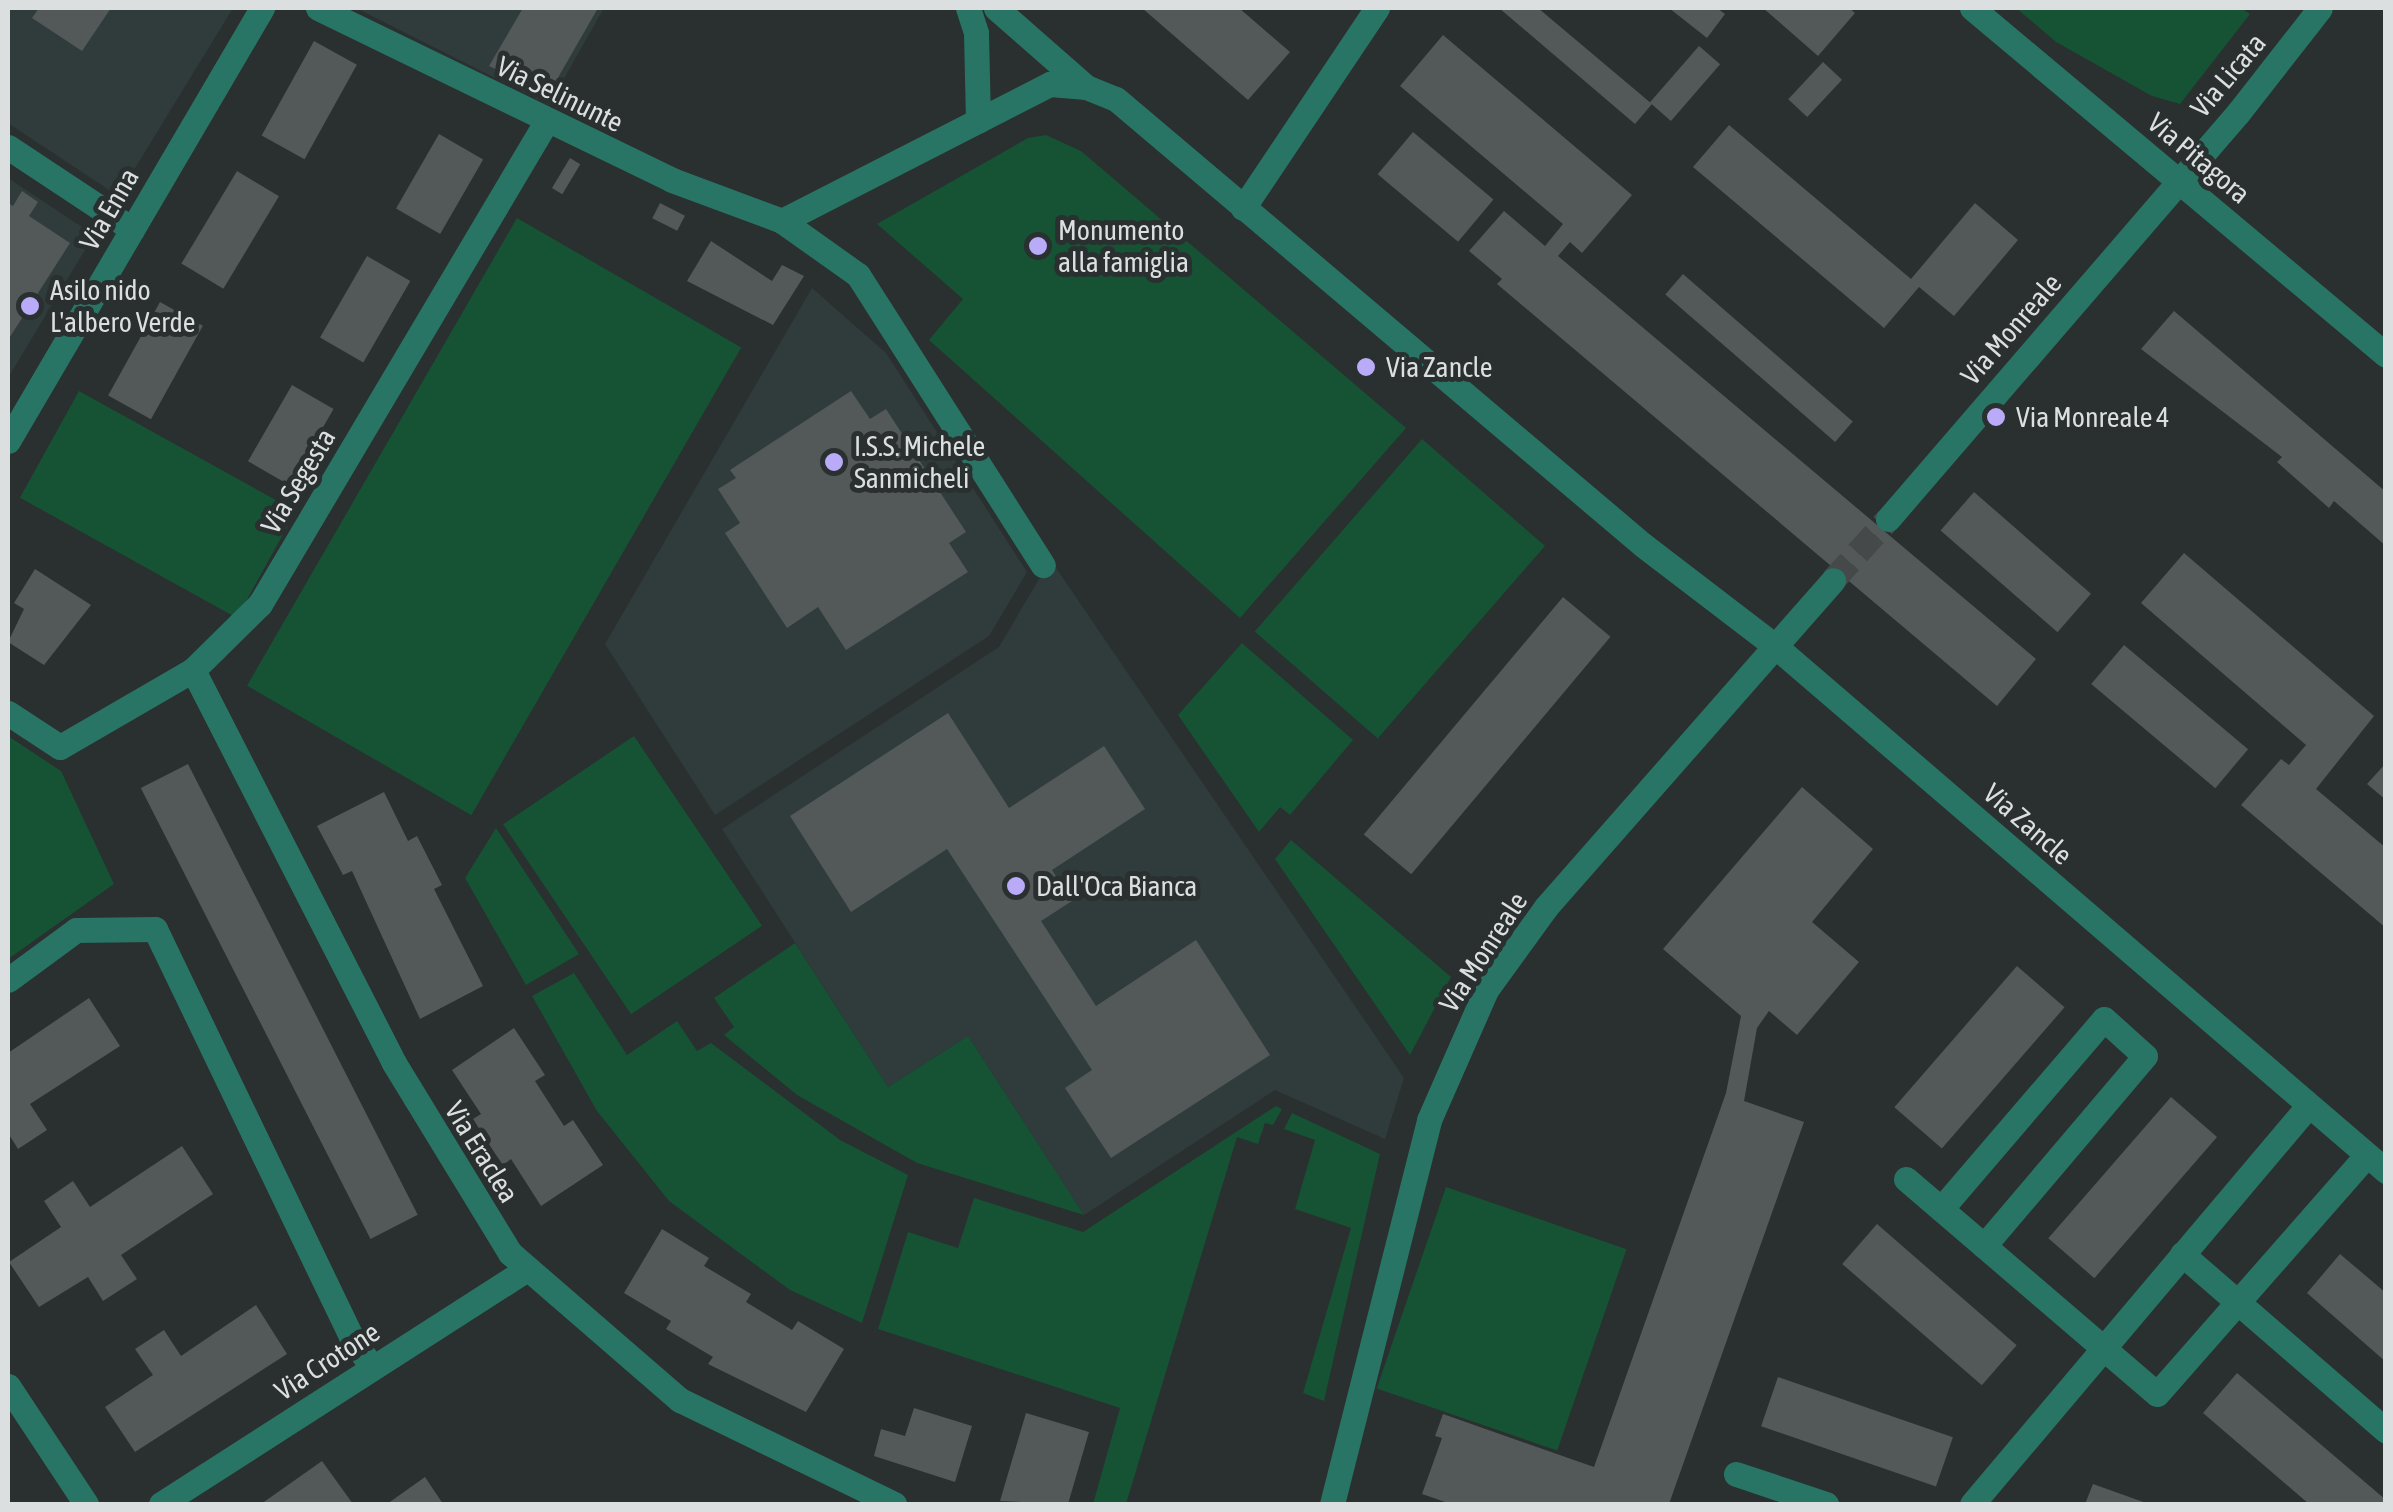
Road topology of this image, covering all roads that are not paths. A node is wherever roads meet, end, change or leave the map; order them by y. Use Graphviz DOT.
graph roads {
  1 [pos="262,8"];
  2 [pos="318,8"];
  3 [pos="968,8"];
  4 [pos="996,8"];
  5 [pos="1378,8"];
  6 [pos="1972,8"];
  7 [pos="2320,8"];
  8 [pos="1086,87"];
  9 [pos="546,122"];
  10 [pos="978,122"];
  11 [pos="8,147"];
  12 [pos="2180,179"];
  13 [pos="1243,208"];
  14 [pos="782,221"];
  15 [pos="132,228"];
  16 [pos="2386,356"];
  17 [pos="8,441"];
  18 [pos="1888,518"];
  19 [pos="1043,565"];
  20 [pos="1833,580"];
  21 [pos="1774,646"];
  22 [pos="193,670"];
  23 [pos="8,713"];
  24 [pos="8,980"];
  25 [pos="2309,1105"];
  26 [pos="2376,1163"];
  27 [pos="1906,1179"];
  28 [pos="1941,1210"];
  29 [pos="1984,1246"];
  30 [pos="2182,1254"];
  31 [pos="526,1270"];
  32 [pos="2237,1302"];
  33 [pos="2103,1349"];
  34 [pos="372,1368"];
  35 [pos="8,1386"];
  36 [pos="2386,1431"];
  37 [pos="1736,1474"];
  38 [pos="86,1504"];
  39 [pos="161,1504"];
  40 [pos="894,1504"];
  41 [pos="1332,1504"];
  42 [pos="1826,1504"];
  43 [pos="1972,1504"];
  1 -- 15 [label="street, Via Enna"];
  2 -- 9 [label="street, Via Selinunte"];
  3 -- 10 [label="street"];
  4 -- 8 [label="street, Via Zancle"];
  5 -- 13 [label="street"];
  6 -- 12 [label="street, Via Pitagora"];
  7 -- 12 [label="street, Via Licata"];
  8 -- 10 [label="street"];
  8 -- 13 [label="street, Via Zancle"];
  9 -- 14 [label="street, Via Selinunte"];
  9 -- 22 [label="street, Via Segesta"];
  10 -- 14 [label="street"];
  11 -- 15 [label="street"];
  12 -- 16 [label="street, Via Pitagora"];
  12 -- 18 [label="street, Via Monreale"];
  13 -- 21 [label="street, Via Zancle"];
  14 -- 19 [label="street, Via Selinunte"];
  15 -- 17 [label="street, Via Enna"];
  20 -- 21 [label="street, Via Monreale"];
  21 -- 25 [label="street, Via Zancle"];
  21 -- 41 [label="street, Via Monreale"];
  22 -- 23 [label="street, Via Segesta"];
  22 -- 31 [label="street, Via Eraclea"];
  24 -- 34 [label="street"];
  25 -- 26 [label="street, Via Zancle"];
  25 -- 30 [label="street"];
  26 -- 32 [label="street, Via Zancle"];
  27 -- 28 [label="street, Via Zancle"];
  28 -- 29 [label="street, Via Zancle"];
  28 -- 29 [label="street"];
  29 -- 33 [label="street, Via Zancle"];
  30 -- 32 [label="street"];
  30 -- 33 [label="street"];
  31 -- 34 [label="street, Via Crotone"];
  31 -- 40 [label="street, Via Eraclea"];
  32 -- 33 [label="street, Via Zancle"];
  32 -- 36 [label="street"];
  33 -- 43 [label="street"];
  34 -- 39 [label="street, Via Crotone"];
  35 -- 38 [label="street"];
  37 -- 42 [label="street"];
}
